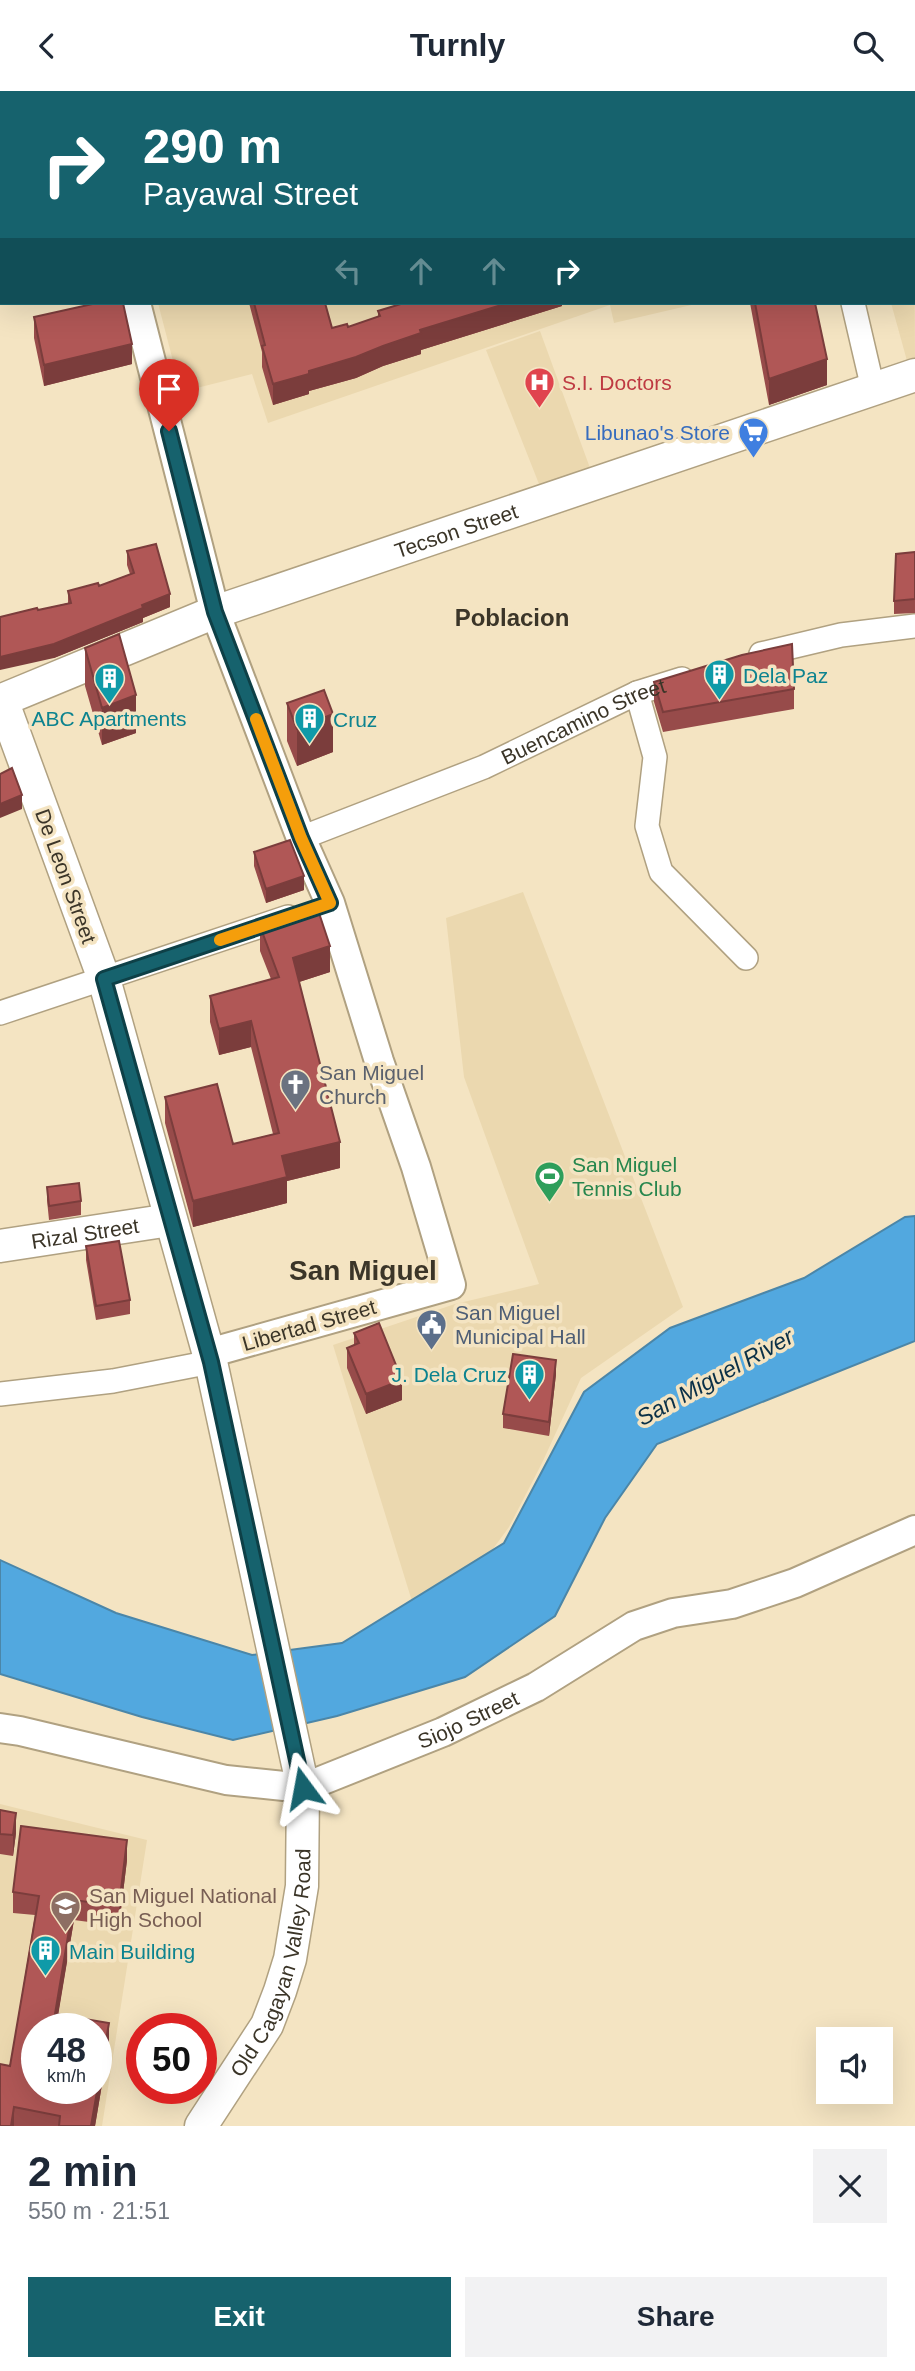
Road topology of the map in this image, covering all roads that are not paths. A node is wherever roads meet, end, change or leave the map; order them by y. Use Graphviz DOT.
graph roads {
  1 [pos="136,305"];
  2 [pos="853,305"];
  3 [pos="915,375"];
  4 [pos="873,389"];
  5 [pos="215,612"];
  6 [pos="915,626"];
  7 [pos="736,661"];
  8 [pos="701,673"];
  9 [pos="637,693"];
  10 [pos="1,698"];
  11 [pos="301,838"];
  12 [pos="330,903"];
  13 [pos="746,958"];
  14 [pos="104,979"];
  15 [pos="0,1013"];
  16 [pos="170,1220"];
  17 [pos="0,1246"];
  18 [pos="210,1358"];
  19 [pos="0,1394"];
  20 [pos="915,1530"];
  21 [pos="0,1728"];
  22 [pos="302,1782"];
  23 [pos="201,2126"];
  1 -- 5 [label="street"];
  2 -- 4 [label="street"];
  3 -- 4 [label="main road, Tecson Street"];
  4 -- 5 [label="main road, Tecson Street"];
  5 -- 10 [label="main road, Tecson Street"];
  5 -- 11 [label="street"];
  6 -- 7 [label="street"];
  8 -- 9 [label="street, Buencamino Street"];
  9 -- 11 [label="street, Buencamino Street"];
  9 -- 13 [label="street"];
  10 -- 14 [label="main road, De Leon Street"];
  11 -- 12 [label="street"];
  12 -- 14 [label="street"];
  12 -- 18 [label="street, Libertad Street"];
  14 -- 15 [label="street"];
  14 -- 16 [label="main road, De Leon Street"];
  16 -- 17 [label="main road, Rizal Street"];
  16 -- 18 [label="main road, De Leon Street"];
  18 -- 19 [label="street, Libertad Street"];
  18 -- 22 [label="main road, De Leon Street"];
  20 -- 22 [label="street, Siojo Street"];
  21 -- 22 [label="street, Siojo Street"];
  22 -- 23 [label="main road, Old Cagayan Valley Road"];
}
